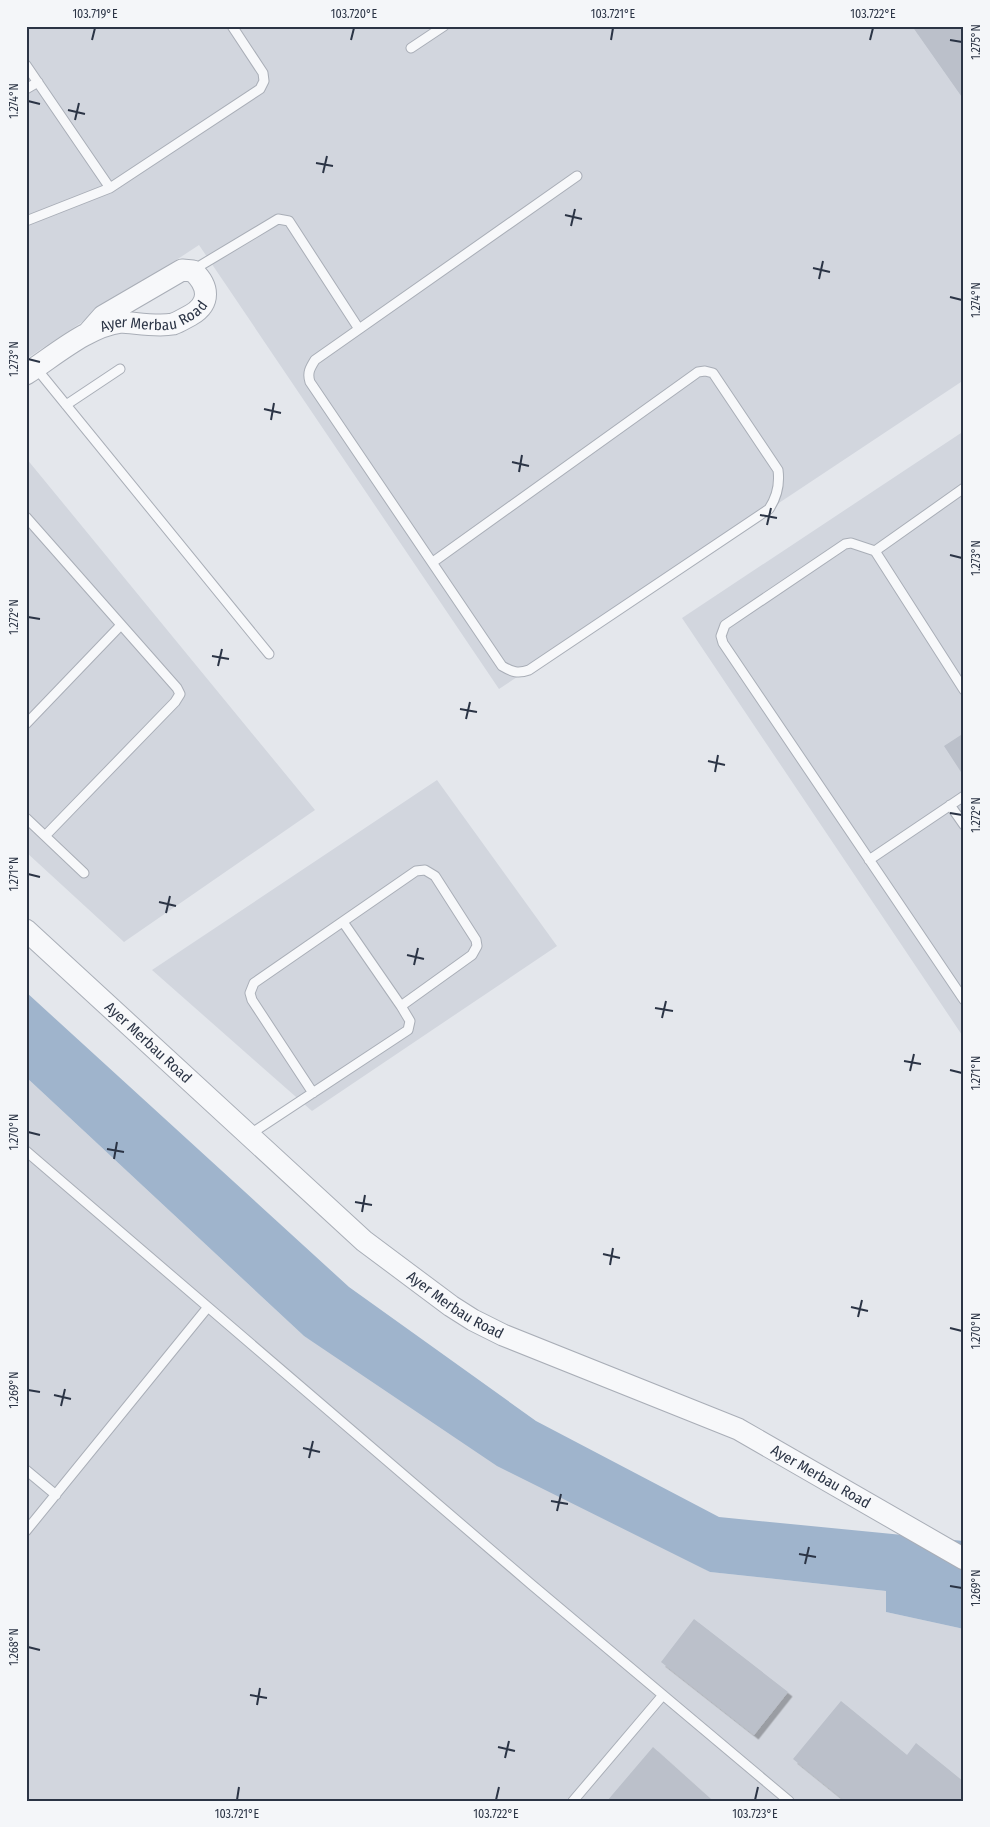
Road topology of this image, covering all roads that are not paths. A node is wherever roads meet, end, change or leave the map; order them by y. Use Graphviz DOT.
graph roads {
  1 [pos="232,26"];
  2 [pos="444,26"];
  3 [pos="411,48"];
  4 [pos="26,65"];
  5 [pos="38,82"];
  6 [pos="26,89"];
  7 [pos="577,176"];
  8 [pos="110,188"];
  9 [pos="26,221"];
  10 [pos="193,270"];
  11 [pos="360,329"];
  12 [pos="88,333"];
  13 [pos="120,369"];
  14 [pos="31,371"];
  15 [pos="66,405"];
  16 [pos="964,488"];
  17 [pos="26,517"];
  18 [pos="875,551"];
  19 [pos="433,562"];
  20 [pos="121,625"];
  21 [pos="269,654"];
  22 [pos="964,690"];
  23 [pos="26,724"];
  24 [pos="964,796"];
  25 [pos="950,806"];
  26 [pos="26,818"];
  27 [pos="964,825"];
  28 [pos="45,836"];
  29 [pos="870,860"];
  30 [pos="84,873"];
  31 [pos="342,922"];
  32 [pos="26,930"];
  33 [pos="964,1000"];
  34 [pos="401,1006"];
  35 [pos="313,1093"];
  36 [pos="249,1135"];
  37 [pos="26,1151"];
  38 [pos="208,1308"];
  39 [pos="26,1470"];
  40 [pos="56,1495"];
  41 [pos="26,1531"];
  42 [pos="964,1559"];
  43 [pos="662,1695"];
  44 [pos="573,1801"];
  45 [pos="790,1801"];
  1 -- 8 [label="lane"];
  2 -- 3 [label="lane"];
  4 -- 5 [label="lane"];
  5 -- 6 [label="lane"];
  5 -- 8 [label="lane"];
  7 -- 11 [label="lane"];
  8 -- 9 [label="lane"];
  10 -- 11 [label="lane"];
  10 -- 12 [label="street, Ayer Merbau Road"];
  10 -- 12 [label="street, Ayer Merbau Road"];
  11 -- 19 [label="lane"];
  12 -- 14 [label="street, Ayer Merbau Road"];
  13 -- 15 [label="lane"];
  14 -- 15 [label="lane"];
  15 -- 21 [label="lane"];
  16 -- 18 [label="lane"];
  17 -- 20 [label="lane"];
  18 -- 22 [label="lane"];
  18 -- 29 [label="lane"];
  19 -- 19 [label="lane"];
  20 -- 23 [label="lane"];
  20 -- 28 [label="lane"];
  24 -- 25 [label="lane"];
  25 -- 27 [label="lane"];
  25 -- 29 [label="lane"];
  26 -- 28 [label="lane"];
  28 -- 30 [label="lane"];
  29 -- 33 [label="lane"];
  31 -- 34 [label="lane"];
  31 -- 34 [label="lane"];
  31 -- 35 [label="lane"];
  32 -- 36 [label="street, Ayer Merbau Road"];
  34 -- 35 [label="lane"];
  35 -- 36 [label="lane"];
  36 -- 42 [label="street, Ayer Merbau Road"];
  37 -- 38 [label="lane"];
  38 -- 40 [label="lane"];
  38 -- 43 [label="lane"];
  39 -- 40 [label="lane"];
  40 -- 41 [label="lane"];
  43 -- 44 [label="lane"];
  43 -- 45 [label="lane"];
}
